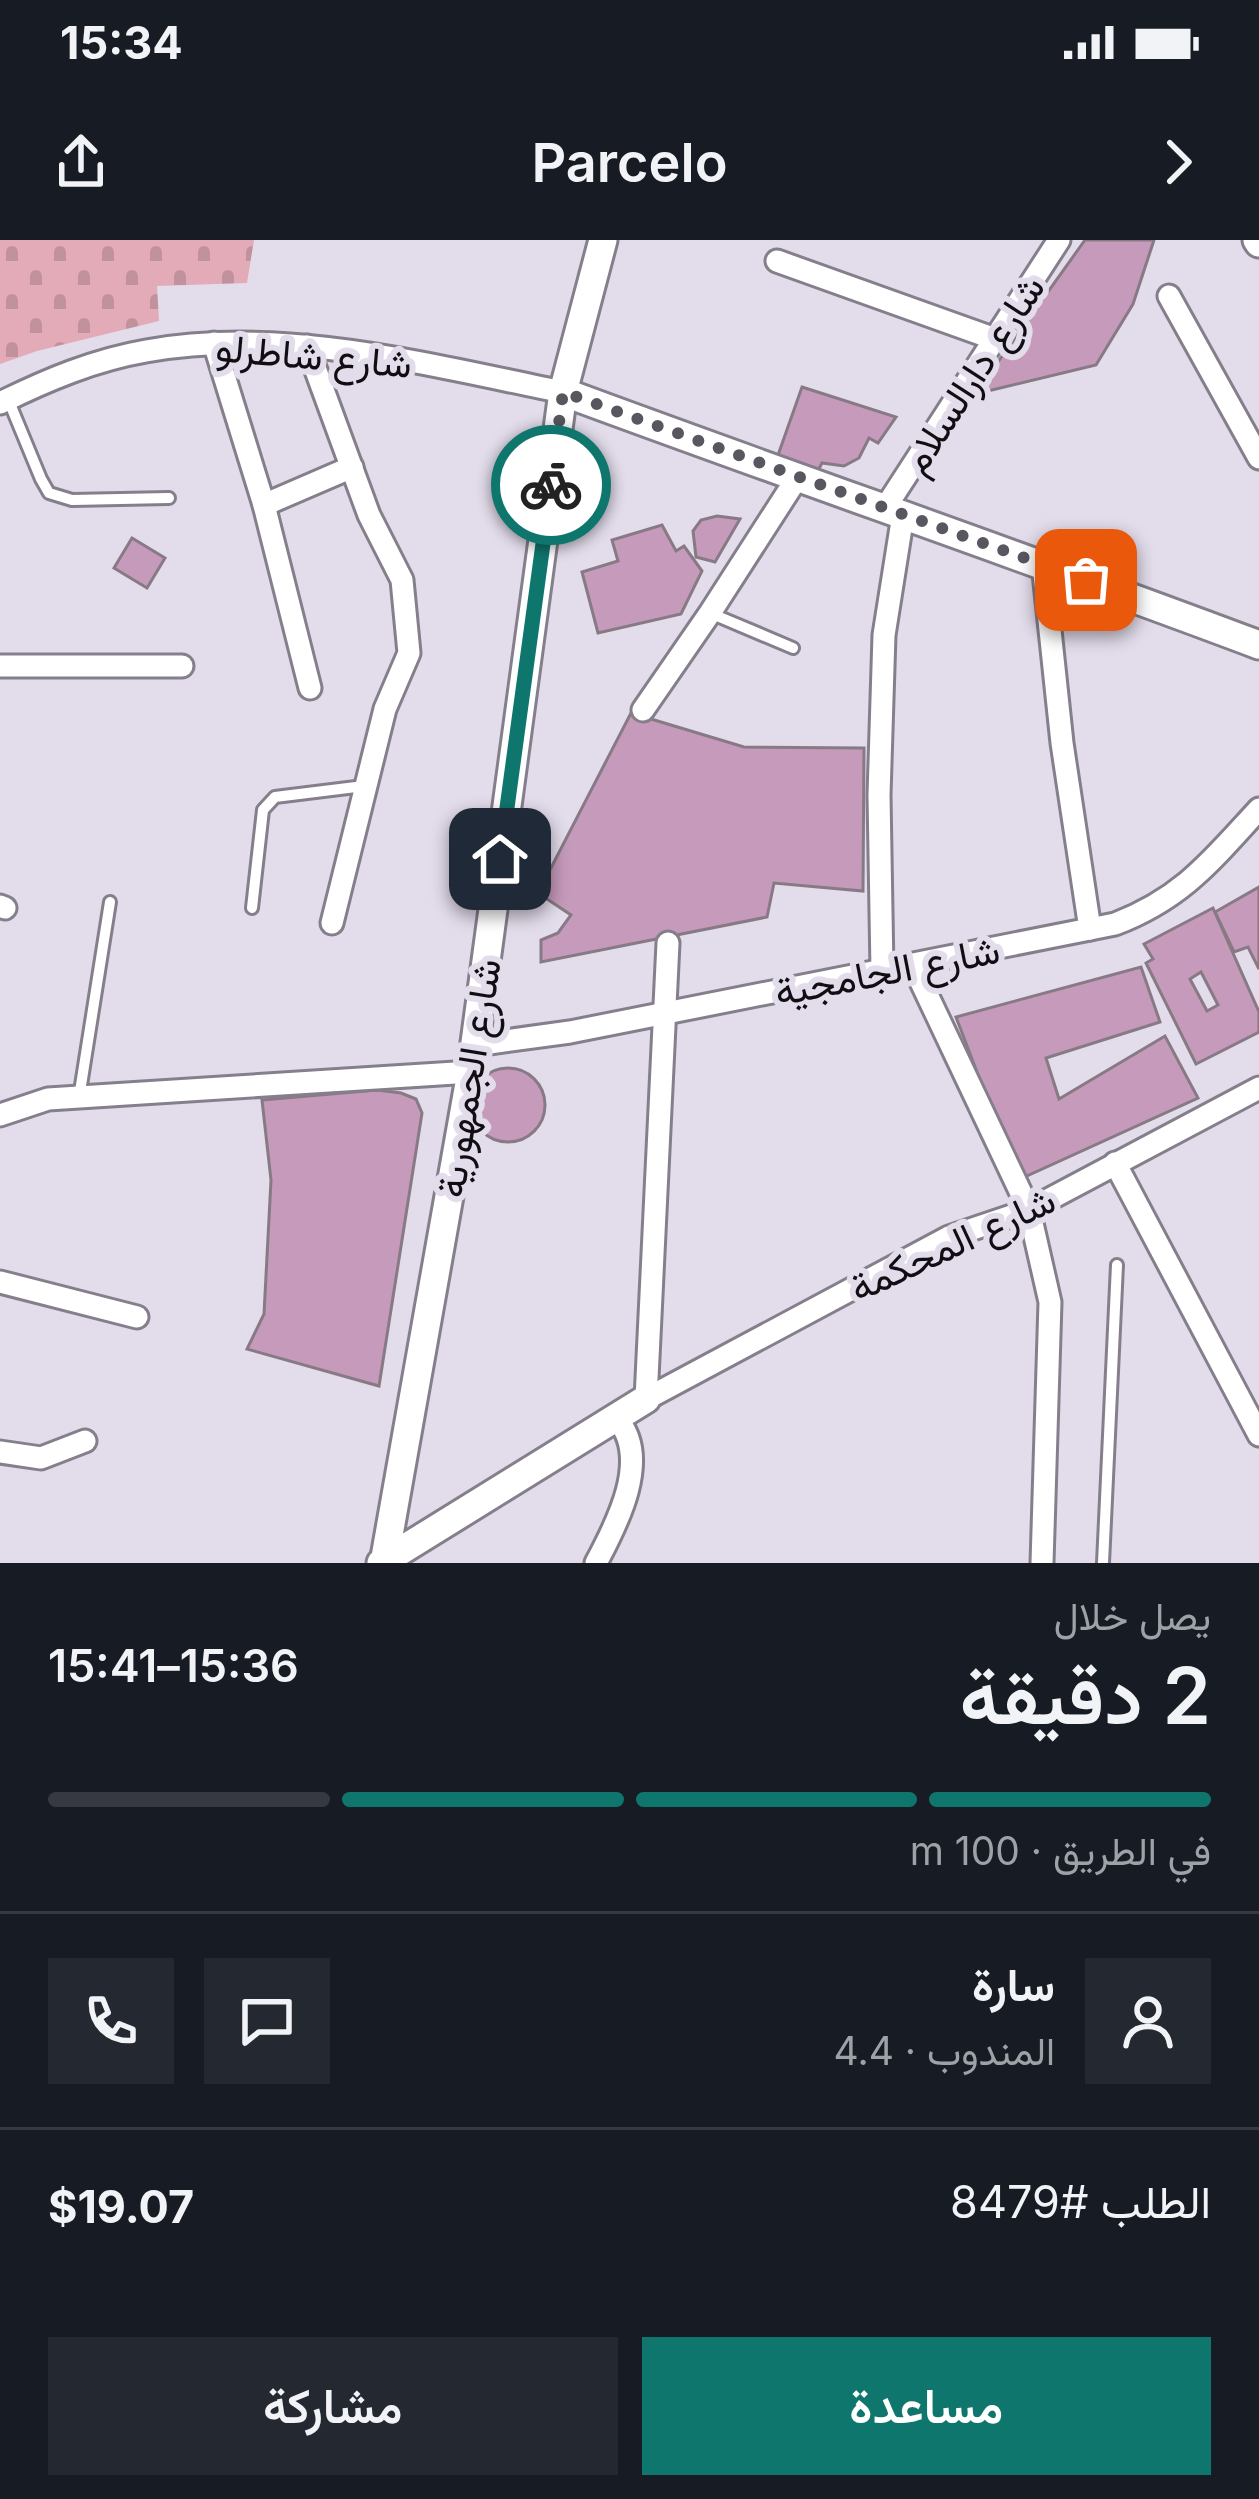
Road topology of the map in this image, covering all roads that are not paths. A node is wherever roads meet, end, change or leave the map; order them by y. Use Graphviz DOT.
graph roads {
  1 [pos="603,240"];
  2 [pos="1059,240"];
  3 [pos="777,261"];
  4 [pos="1169,296"];
  5 [pos="995,339"];
  6 [pos="214,343"];
  7 [pos="307,346"];
  8 [pos="563,392"];
  9 [pos="4,401"];
  10 [pos="1259,458"];
  11 [pos="352,467"];
  12 [pos="797,478"];
  13 [pos="169,498"];
  14 [pos="264,506"];
  15 [pos="894,512"];
  16 [pos="1043,564"];
  17 [pos="710,613"];
  18 [pos="1259,645"];
  19 [pos="793,648"];
  20 [pos="0,666"];
  21 [pos="182,666"];
  22 [pos="310,688"];
  23 [pos="644,710"];
  24 [pos="366,786"];
  25 [pos="1259,809"];
  26 [pos="110,902"];
  27 [pos="252,908"];
  28 [pos="332,923"];
  29 [pos="1090,929"];
  30 [pos="668,943"];
  31 [pos="913,965"];
  32 [pos="882,971"];
  33 [pos="664,1014"];
  34 [pos="473,1059"];
  35 [pos="1259,1088"];
  36 [pos="80,1098"];
  37 [pos="0,1115"];
  38 [pos="1115,1163"];
  39 [pos="1029,1210"];
  40 [pos="1117,1264"];
  41 [pos="0,1282"];
  42 [pos="137,1317"];
  43 [pos="646,1399"];
  44 [pos="616,1418"];
  45 [pos="1259,1435"];
  46 [pos="86,1441"];
  47 [pos="0,1452"];
  48 [pos="384,1562"];
  49 [pos="596,1563"];
  50 [pos="1042,1563"];
  51 [pos="1103,1563"];
  1 -- 8 [label="street, شارع الجمهورية"];
  2 -- 5 [label="street, شارع دارالسلام"];
  3 -- 5 [label="street"];
  4 -- 10 [label="street"];
  5 -- 15 [label="street, شارع دارالسلام"];
  6 -- 7 [label="street, شارع شاطرلو"];
  6 -- 9 [label="street, شارع شاطرلو"];
  6 -- 14 [label="street"];
  7 -- 8 [label="street, شارع شاطرلو"];
  7 -- 11 [label="street"];
  8 -- 12 [label="street"];
  8 -- 34 [label="street, شارع الجمهورية"];
  9 -- 13 [label="lane"];
  11 -- 14 [label="street"];
  11 -- 24 [label="street"];
  12 -- 15 [label="street"];
  12 -- 17 [label="street"];
  14 -- 22 [label="street"];
  15 -- 16 [label="street"];
  15 -- 32 [label="street"];
  16 -- 18 [label="street"];
  16 -- 29 [label="street"];
  17 -- 19 [label="lane"];
  17 -- 23 [label="street"];
  20 -- 21 [label="street"];
  24 -- 27 [label="lane"];
  24 -- 28 [label="street"];
  25 -- 29 [label="street, شارع الجامجية"];
  26 -- 36 [label="lane"];
  29 -- 31 [label="street, شارع الجامجية"];
  30 -- 33 [label="street"];
  31 -- 32 [label="street, شارع الجامجية"];
  31 -- 39 [label="street"];
  32 -- 33 [label="street, شارع الجامجية"];
  33 -- 34 [label="street, شارع الجامجية"];
  33 -- 43 [label="street"];
  34 -- 36 [label="street, شارع الجامجية"];
  34 -- 48 [label="street, شارع الجمهورية"];
  35 -- 38 [label="street, شارع المحكمة"];
  36 -- 37 [label="street, شارع الجامجية"];
  38 -- 39 [label="street, شارع المحكمة"];
  38 -- 45 [label="street"];
  39 -- 43 [label="street, شارع المحكمة"];
  39 -- 50 [label="street"];
  40 -- 51 [label="lane"];
  41 -- 42 [label="street"];
  43 -- 44 [label="street"];
  44 -- 48 [label="street"];
  44 -- 49 [label="street"];
  46 -- 47 [label="street"];
}
